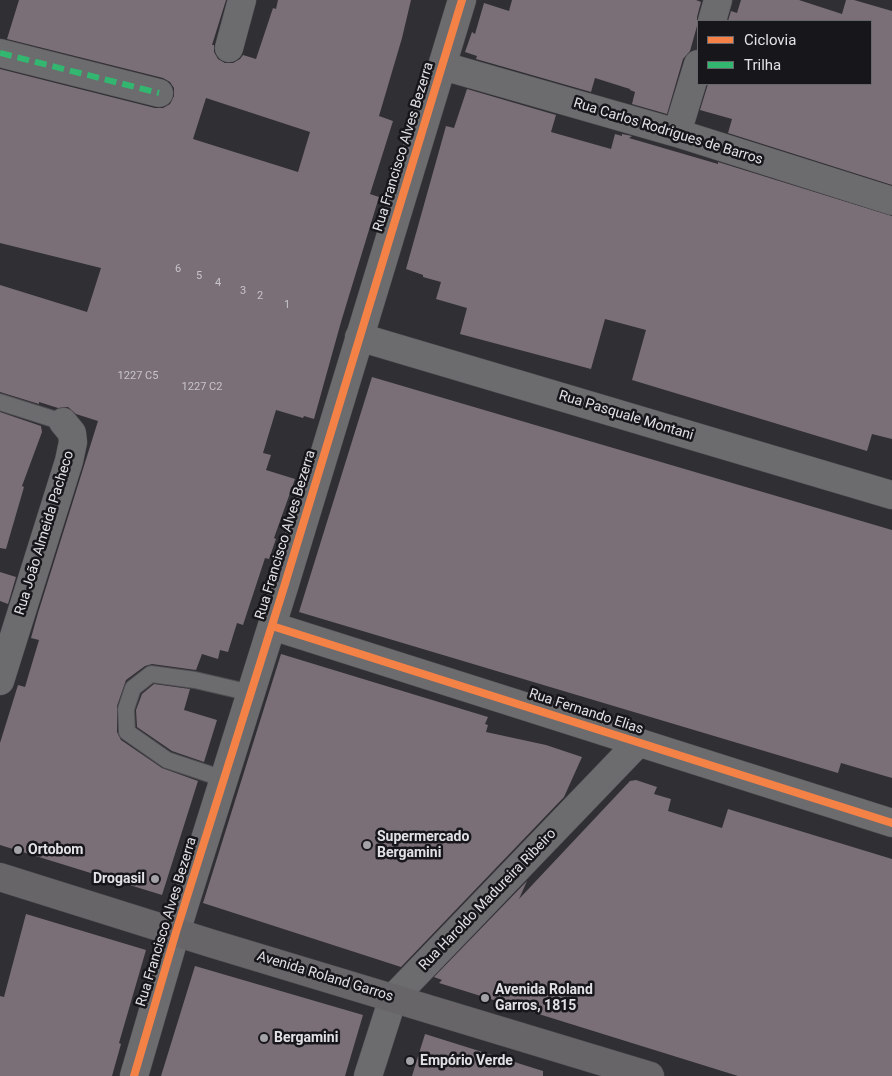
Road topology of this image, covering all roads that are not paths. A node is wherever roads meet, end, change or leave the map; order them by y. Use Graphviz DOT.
graph roads {
  1 [pos="242,0"];
  2 [pos="462,0"];
  3 [pos="718,0"];
  4 [pos="712,20"];
  5 [pos="229,48"];
  6 [pos="0,53"];
  7 [pos="442,66"];
  8 [pos="697,67"];
  9 [pos="159,93"];
  10 [pos="677,133"];
  11 [pos="892,201"];
  12 [pos="359,337"];
  13 [pos="0,402"];
  14 [pos="62,422"];
  15 [pos="892,495"];
  16 [pos="272,626"];
  17 [pos="0,681"];
  18 [pos="251,693"];
  19 [pos="639,742"];
  20 [pos="224,778"];
  21 [pos="892,823"];
  22 [pos="0,877"];
  23 [pos="176,932"];
  24 [pos="393,998"];
  25 [pos="595,1068"];
  26 [pos="134,1076"];
  27 [pos="368,1076"];
  28 [pos="650,1076"];
  1 -- 5 [label="street"];
  2 -- 7 [label="street, Rua Francisco Alves Bezerra"];
  3 -- 4 [label="street"];
  6 -- 9 [label="street"];
  7 -- 10 [label="street, Rua Carlos Rodrigues de Barros"];
  7 -- 12 [label="street, Rua Francisco Alves Bezerra"];
  8 -- 10 [label="street"];
  10 -- 11 [label="street, Rua Carlos Rodrigues de Barros"];
  12 -- 15 [label="street, Rua Pasquale Montani"];
  12 -- 16 [label="street, Rua Francisco Alves Bezerra"];
  13 -- 14 [label="lane, Rua João Almeida Pacheco"];
  14 -- 17 [label="street, Rua João Almeida Pacheco"];
  16 -- 18 [label="street, Rua Francisco Alves Bezerra"];
  16 -- 19 [label="street, Rua Fernando Elias"];
  18 -- 20 [label="street, Rua Francisco Alves Bezerra"];
  18 -- 20 [label="lane"];
  19 -- 21 [label="street, Rua Fernando Elias"];
  19 -- 24 [label="street, Rua Haroldo Madureira Ribeiro"];
  20 -- 23 [label="street, Rua Francisco Alves Bezerra"];
  22 -- 23 [label="main road, Avenida Roland Garros"];
  23 -- 24 [label="main road, Avenida Roland Garros"];
  23 -- 26 [label="street, Rua Francisco Alves Bezerra"];
  24 -- 25 [label="main road, Avenida Roland Garros"];
  24 -- 27 [label="street, Rua Haroldo Madureira Ribeiro"];
  25 -- 28 [label="main road, Avenida Roland Garros"];
}
